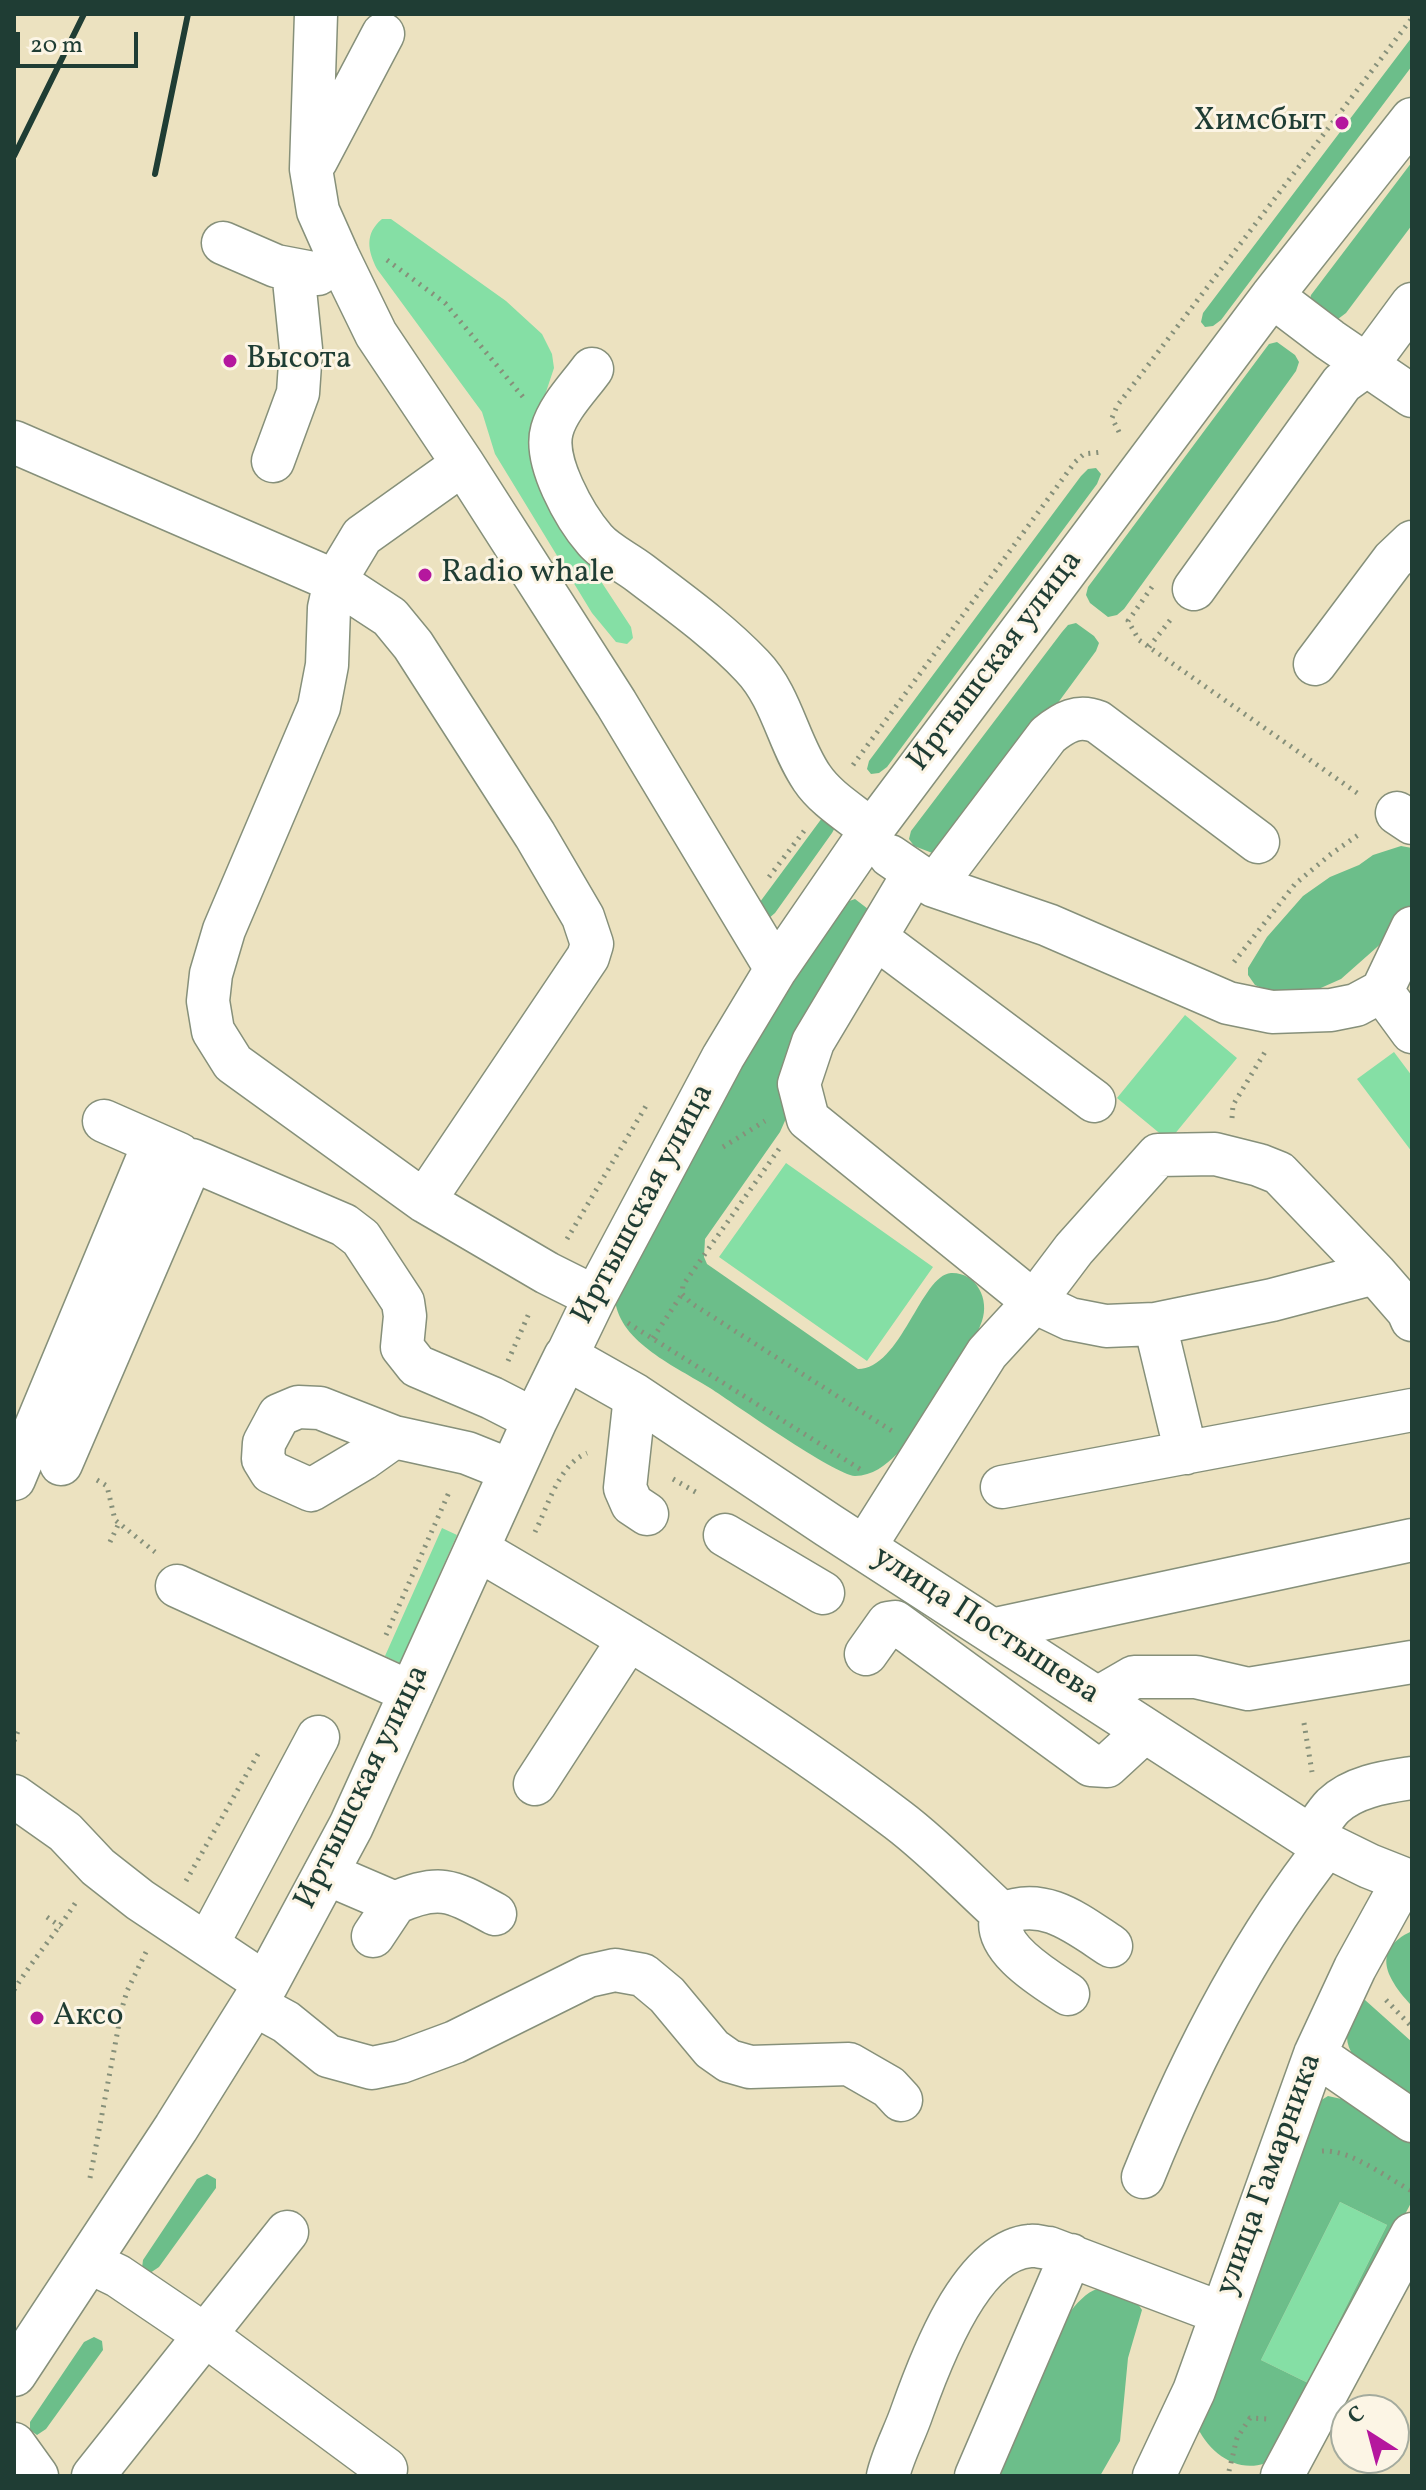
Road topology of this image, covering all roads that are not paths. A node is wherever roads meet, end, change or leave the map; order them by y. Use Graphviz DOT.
graph roads {
  1 [pos="316,14"];
  2 [pos="383,34"];
  3 [pos="1412,119"];
  4 [pos="311,169"];
  5 [pos="223,243"];
  6 [pos="365,265"];
  7 [pos="293,270"];
  8 [pos="1272,296"];
  9 [pos="1412,304"];
  10 [pos="1367,365"];
  11 [pos="592,369"];
  12 [pos="1412,396"];
  13 [pos="14,442"];
  14 [pos="273,461"];
  15 [pos="463,464"];
  16 [pos="1412,542"];
  17 [pos="335,581"];
  18 [pos="1194,589"];
  19 [pos="1315,664"];
  20 [pos="869,834"];
  21 [pos="1258,842"];
  22 [pos="924,879"];
  23 [pos="1412,928"];
  24 [pos="876,938"];
  25 [pos="776,969"];
  26 [pos="1382,991"];
  27 [pos="1412,1032"];
  28 [pos="1094,1101"];
  29 [pos="104,1121"];
  30 [pos="173,1152"];
  31 [pos="424,1201"];
  32 [pos="1375,1273"];
  33 [pos="594,1299"];
  34 [pos="1034,1302"];
  35 [pos="1412,1320"];
  36 [pos="1155,1324"];
  37 [pos="566,1357"];
  38 [pos="635,1396"];
  39 [pos="1412,1410"];
  40 [pos="535,1420"];
  41 [pos="394,1437"];
  42 [pos="1186,1453"];
  43 [pos="61,1464"];
  44 [pos="512,1471"];
  45 [pos="14,1479"];
  46 [pos="1002,1487"];
  47 [pos="647,1514"];
  48 [pos="828,1525"];
  49 [pos="725,1535"];
  50 [pos="1412,1540"];
  51 [pos="864,1548"];
  52 [pos="477,1549"];
  53 [pos="177,1586"];
  54 [pos="991,1630"];
  55 [pos="629,1639"];
  56 [pos="866,1654"];
  57 [pos="1412,1662"];
  58 [pos="412,1693"];
  59 [pos="1096,1699"];
  60 [pos="1145,1731"];
  61 [pos="318,1737"];
  62 [pos="1412,1778"];
  63 [pos="535,1784"];
  64 [pos="14,1796"];
  65 [pos="1323,1830"];
  66 [pos="325,1873"];
  67 [pos="1408,1882"];
  68 [pos="495,1914"];
  69 [pos="1002,1914"];
  70 [pos="208,1943"];
  71 [pos="1111,1946"];
  72 [pos="259,1994"];
  73 [pos="1068,1994"];
  74 [pos="1315,2054"];
  75 [pos="901,2100"];
  76 [pos="1412,2121"];
  77 [pos="1143,2177"];
  78 [pos="287,2232"];
  79 [pos="1412,2234"];
  80 [pos="1071,2255"];
  81 [pos="89,2262"];
  82 [pos="1221,2313"];
  83 [pos="205,2335"];
  84 [pos="14,2374"];
  85 [pos="14,2444"];
  86 [pos="386,2469"];
  87 [pos="37,2476"];
  88 [pos="93,2476"];
  89 [pos="888,2476"];
  90 [pos="976,2476"];
  91 [pos="1154,2476"];
  92 [pos="1282,2476"];
  1 -- 4 [label="street"];
  2 -- 4 [label="street"];
  3 -- 8 [label="street, Иртышская улица"];
  4 -- 6 [label="street"];
  5 -- 7 [label="street"];
  6 -- 7 [label="street"];
  6 -- 15 [label="street"];
  7 -- 14 [label="street"];
  8 -- 10 [label="street"];
  8 -- 20 [label="street, Иртышская улица"];
  9 -- 10 [label="street"];
  10 -- 12 [label="street"];
  10 -- 18 [label="street"];
  11 -- 20 [label="street"];
  13 -- 17 [label="street"];
  15 -- 17 [label="street"];
  15 -- 25 [label="street"];
  16 -- 19 [label="street"];
  17 -- 31 [label="street"];
  17 -- 31 [label="street"];
  20 -- 22 [label="street"];
  20 -- 25 [label="street, Иртышская улица"];
  21 -- 22 [label="street"];
  22 -- 24 [label="street"];
  22 -- 26 [label="street"];
  23 -- 26 [label="street"];
  24 -- 28 [label="street"];
  24 -- 34 [label="street"];
  25 -- 33 [label="street, Иртышская улица"];
  26 -- 27 [label="street"];
  29 -- 30 [label="street"];
  30 -- 40 [label="street"];
  30 -- 43 [label="street"];
  30 -- 45 [label="street"];
  31 -- 33 [label="street"];
  32 -- 34 [label="street"];
  32 -- 35 [label="street"];
  32 -- 36 [label="street"];
  33 -- 37 [label="street, Иртышская улица"];
  34 -- 36 [label="street"];
  34 -- 51 [label="street"];
  36 -- 42 [label="street"];
  37 -- 38 [label="main road, улица Постышева"];
  37 -- 40 [label="main road, Иртышская улица"];
  38 -- 47 [label="street"];
  38 -- 48 [label="main road, улица Постышева"];
  39 -- 42 [label="street"];
  40 -- 44 [label="main road, Иртышская улица"];
  41 -- 44 [label="street"];
  42 -- 46 [label="street"];
  44 -- 52 [label="main road, Иртышская улица"];
  48 -- 49 [label="street"];
  48 -- 51 [label="main road, улица Постышева"];
  50 -- 54 [label="street"];
  51 -- 54 [label="main road, улица Постышева"];
  52 -- 55 [label="street"];
  52 -- 58 [label="main road, Иртышская улица"];
  53 -- 58 [label="street"];
  54 -- 59 [label="main road, улица Постышева"];
  55 -- 63 [label="street"];
  55 -- 69 [label="street"];
  56 -- 60 [label="street"];
  57 -- 59 [label="street"];
  58 -- 66 [label="main road, Иртышская улица"];
  59 -- 60 [label="main road, улица Постышева"];
  60 -- 65 [label="main road, улица Постышева"];
  61 -- 70 [label="street"];
  62 -- 65 [label="street"];
  64 -- 70 [label="street"];
  65 -- 67 [label="main road, улица Постышева"];
  65 -- 77 [label="street"];
  66 -- 68 [label="street"];
  66 -- 72 [label="main road, Иртышская улица"];
  67 -- 74 [label="street, улица Гамарника"];
  69 -- 71 [label="street"];
  69 -- 73 [label="street"];
  70 -- 72 [label="street"];
  72 -- 75 [label="street"];
  72 -- 81 [label="main road, Иртышская улица"];
  74 -- 76 [label="street"];
  74 -- 82 [label="street, улица Гамарника"];
  78 -- 83 [label="street"];
  79 -- 92 [label="street"];
  80 -- 82 [label="street"];
  80 -- 89 [label="street"];
  80 -- 90 [label="street"];
  81 -- 83 [label="street"];
  81 -- 84 [label="main road, Иртышская улица"];
  82 -- 91 [label="street, улица Гамарника"];
  83 -- 86 [label="street"];
  83 -- 88 [label="street"];
  85 -- 87 [label="street"];
}
